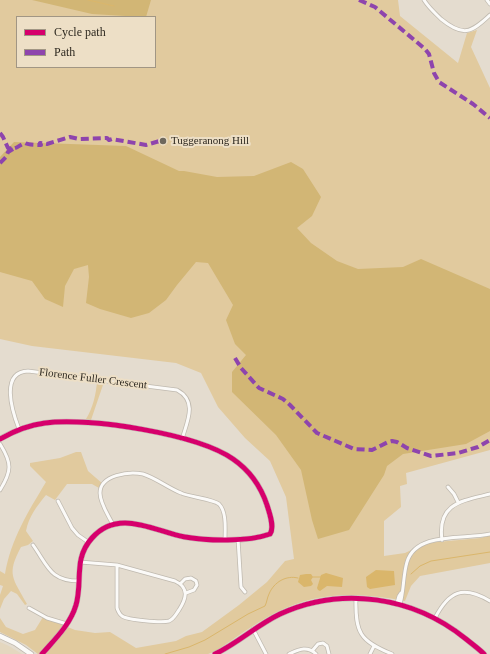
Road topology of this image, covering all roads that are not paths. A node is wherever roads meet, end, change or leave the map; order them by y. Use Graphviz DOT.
graph roads {
  1 [pos="424,0"];
  2 [pos="487,0"];
  3 [pos="490,4"];
  4 [pos="490,15"];
  5 [pos="7,385"];
  6 [pos="6,392"];
  7 [pos="20,430"];
  8 [pos="0,439"];
  9 [pos="182,439"];
  10 [pos="0,444"];
  11 [pos="448,487"];
  12 [pos="0,490"];
  13 [pos="490,494"];
  14 [pos="58,501"];
  15 [pos="458,502"];
  16 [pos="113,525"];
  17 [pos="490,534"];
  18 [pos="238,539"];
  19 [pos="225,540"];
  20 [pos="442,540"];
  21 [pos="88,542"];
  22 [pos="33,545"];
  23 [pos="80,562"];
  24 [pos="116,565"];
  25 [pos="79,580"];
  26 [pos="180,584"];
  27 [pos="245,592"];
  28 [pos="186,593"];
  29 [pos="356,598"];
  30 [pos="490,601"];
  31 [pos="398,604"];
  32 [pos="29,608"];
  33 [pos="435,618"];
  34 [pos="67,624"];
  35 [pos="253,630"];
  36 [pos="0,636"];
  37 [pos="374,646"];
  38 [pos="312,651"];
  39 [pos="31,654"];
  40 [pos="42,654"];
  41 [pos="216,654"];
  42 [pos="266,654"];
  43 [pos="288,654"];
  44 [pos="316,654"];
  45 [pos="329,654"];
  46 [pos="370,654"];
  47 [pos="392,654"];
  48 [pos="483,654"];
  1 -- 4 [label="street"];
  2 -- 3 [label="street"];
  5 -- 9 [label="street, Florence Fuller Crescent"];
  6 -- 7 [label="street"];
  7 -- 8 [label="street"];
  7 -- 9 [label="street"];
  9 -- 18 [label="street"];
  10 -- 12 [label="street"];
  11 -- 15 [label="street"];
  13 -- 15 [label="street"];
  14 -- 21 [label="street"];
  15 -- 20 [label="street"];
  16 -- 19 [label="street"];
  16 -- 19 [label="street"];
  16 -- 21 [label="street"];
  17 -- 20 [label="street"];
  18 -- 19 [label="street"];
  18 -- 27 [label="street"];
  20 -- 31 [label="street"];
  21 -- 23 [label="street"];
  22 -- 25 [label="street"];
  23 -- 24 [label="street"];
  23 -- 25 [label="street"];
  24 -- 26 [label="street"];
  24 -- 28 [label="street"];
  25 -- 34 [label="street"];
  26 -- 28 [label="street"];
  26 -- 28 [label="street"];
  29 -- 31 [label="street"];
  29 -- 35 [label="street"];
  29 -- 37 [label="street"];
  30 -- 33 [label="street"];
  31 -- 33 [label="street"];
  32 -- 34 [label="street"];
  33 -- 48 [label="street"];
  34 -- 40 [label="street"];
  35 -- 41 [label="street"];
  35 -- 42 [label="street"];
  36 -- 39 [label="street"];
  37 -- 46 [label="street"];
  37 -- 47 [label="street"];
  38 -- 43 [label="street"];
  38 -- 44 [label="street"];
  38 -- 45 [label="street"];
}
